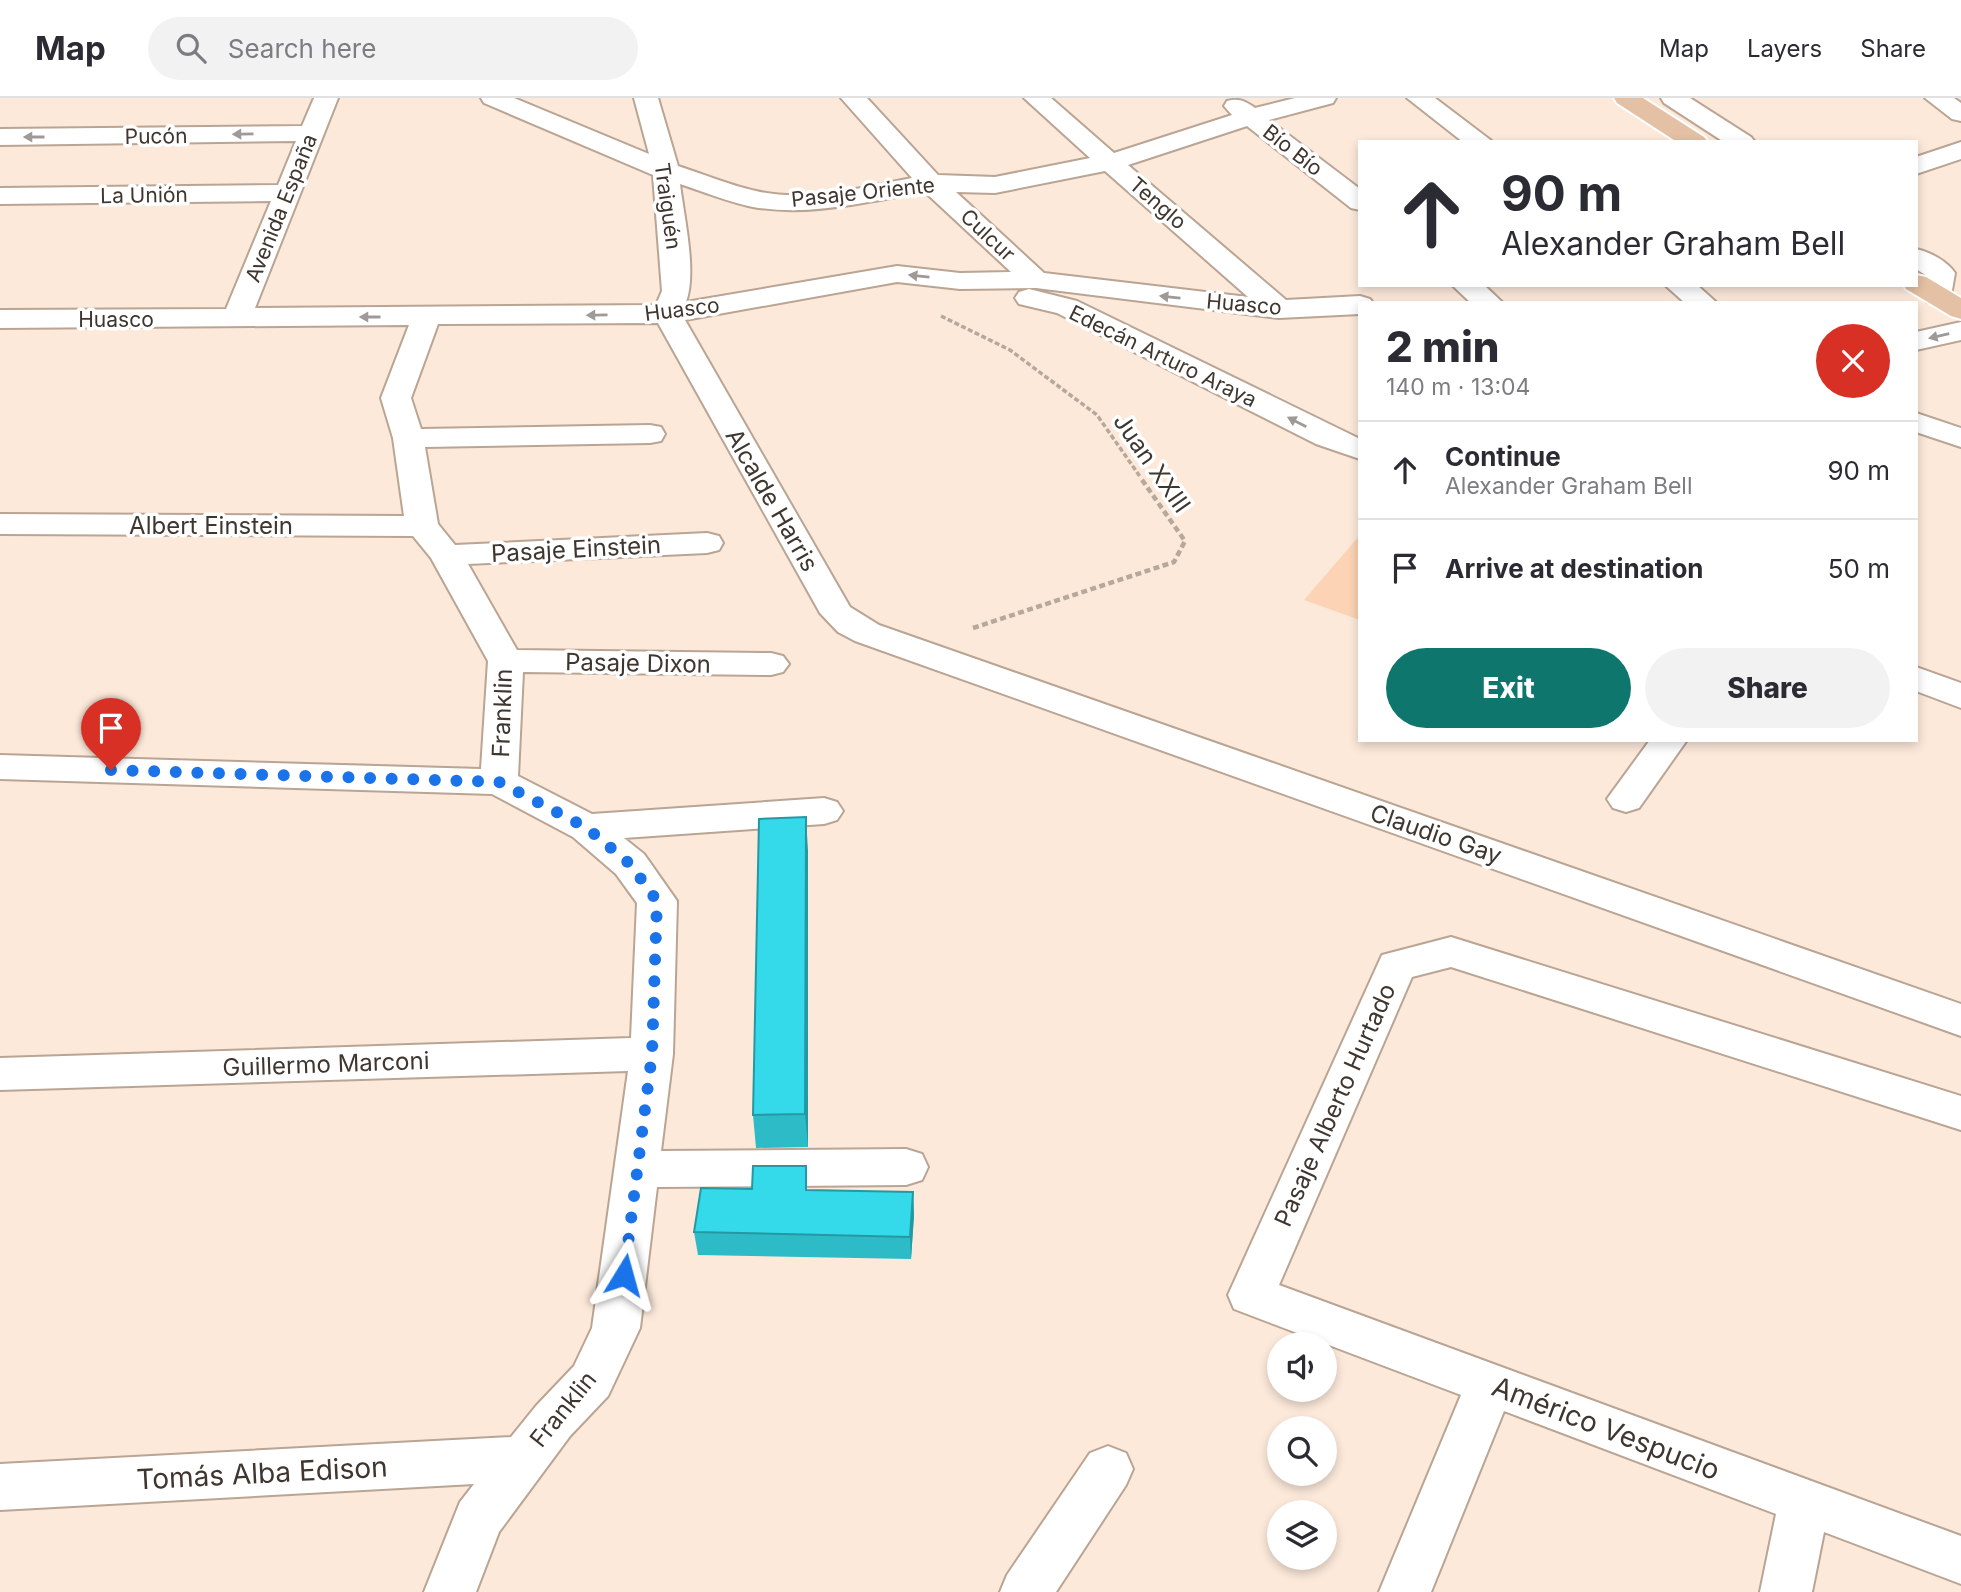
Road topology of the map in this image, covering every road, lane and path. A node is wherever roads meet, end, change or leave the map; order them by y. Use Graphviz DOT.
graph roads {
  1 [pos="326,98"];
  2 [pos="493,98"];
  3 [pos="646,98"];
  4 [pos="853,98"];
  5 [pos="1036,98"];
  6 [pos="1226,98"];
  7 [pos="1324,98"];
  8 [pos="1419,98"];
  9 [pos="1626,98"];
  10 [pos="1673,98"];
  11 [pos="1937,98"];
  12 [pos="1961,114"];
  13 [pos="1250,117"];
  14 [pos="312,133"];
  15 [pos="0,137"];
  16 [pos="1477,140"];
  17 [pos="1692,140"];
  18 [pos="1739,140"];
  19 [pos="1961,150"];
  20 [pos="1111,162"];
  21 [pos="1918,165"];
  22 [pos="666,171"];
  23 [pos="931,183"];
  24 [pos="288,193"];
  25 [pos="0,196"];
  26 [pos="1358,200"];
  27 [pos="1918,258"];
  28 [pos="1036,280"];
  29 [pos="960,281"];
  30 [pos="1469,287"];
  31 [pos="1682,287"];
  32 [pos="1938,296"];
  33 [pos="1486,301"];
  34 [pos="1700,301"];
  35 [pos="1358,305"];
  36 [pos="1279,309"];
  37 [pos="667,314"];
  38 [pos="937,314"];
  39 [pos="426,317"];
  40 [pos="237,318"];
  41 [pos="0,319"];
  42 [pos="1961,331"];
  43 [pos="1918,341"];
  44 [pos="1918,423"];
  45 [pos="650,434"];
  46 [pos="408,438"];
  47 [pos="1961,438"];
  48 [pos="1358,449"];
  49 [pos="0,524"];
  50 [pos="434,540"];
  51 [pos="707,543"];
  52 [pos="911,648"];
  53 [pos="506,661"];
  54 [pos="771,664"];
  55 [pos="1918,679"];
  56 [pos="1961,696"];
  57 [pos="1668,742"];
  58 [pos="0,767"];
  59 [pos="499,782"];
  60 [pos="1626,799"];
  61 [pos="824,811"];
  62 [pos="587,828"];
  63 [pos="1961,1020"];
  64 [pos="652,1054"];
  65 [pos="0,1074"];
  66 [pos="1961,1113"];
  67 [pos="906,1167"];
  68 [pos="638,1169"];
  69 [pos="1251,1295"];
  70 [pos="1490,1384"];
  71 [pos="523,1459"];
  72 [pos="1108,1469"];
  73 [pos="0,1487"];
  74 [pos="1804,1502"];
  75 [pos="1961,1560"];
  76 [pos="450,1592"];
  77 [pos="1026,1592"];
  78 [pos="1405,1592"];
  79 [pos="1786,1592"];
  1 -- 14 [label="street, Avenida España"];
  2 -- 22 [label="street, Pasaje Oriente"];
  3 -- 22 [label="street, Traiguén"];
  4 -- 23 [label="street, Culcur"];
  5 -- 20 [label="street, Tenglo"];
  6 -- 13 [label="street, Bío Bío"];
  7 -- 13 [label="street, Pasaje Oriente"];
  8 -- 16 [label="street"];
  9 -- 17 [label="main road"];
  10 -- 18 [label="street"];
  11 -- 12 [label="street"];
  13 -- 20 [label="street, Pasaje Oriente"];
  13 -- 26 [label="street, Bío Bío"];
  14 -- 15 [label="street, Pucón, one-way"];
  14 -- 24 [label="street, Avenida España"];
  19 -- 21 [label="street"];
  20 -- 23 [label="street, Pasaje Oriente"];
  20 -- 36 [label="street, Tenglo"];
  22 -- 23 [label="street, Pasaje Oriente"];
  22 -- 37 [label="street, Traiguén"];
  23 -- 28 [label="street, Culcur"];
  24 -- 25 [label="street, La Unión"];
  24 -- 40 [label="street, Avenida España"];
  27 -- 32 [label="street"];
  28 -- 29 [label="street, Huasco"];
  36 -- 28 [label="street, Huasco, one-way"];
  29 -- 37 [label="street, Huasco, one-way"];
  48 -- 29 [label="street, Edecán Arturo Araya, one-way"];
  30 -- 33 [label="street"];
  31 -- 34 [label="street"];
  35 -- 36 [label="street, Huasco"];
  37 -- 39 [label="street, Huasco, one-way"];
  37 -- 52 [label="street, Alcalde Harris"];
  38 -- 52 [label="path, Juan XXIII"];
  39 -- 40 [label="street, Huasco, one-way"];
  39 -- 46 [label="street, Franklin"];
  40 -- 41 [label="street, Huasco"];
  42 -- 43 [label="street, one-way"];
  44 -- 47 [label="street"];
  45 -- 46 [label="street"];
  46 -- 50 [label="street, Franklin"];
  49 -- 50 [label="street, Albert Einstein"];
  50 -- 51 [label="street, Pasaje Einstein"];
  50 -- 53 [label="street, Franklin"];
  52 -- 63 [label="street, Claudio Gay"];
  53 -- 54 [label="street, Pasaje Dixon"];
  53 -- 59 [label="street, Franklin"];
  55 -- 56 [label="street"];
  57 -- 60 [label="street"];
  58 -- 59 [label="street"];
  59 -- 62 [label="street, Franklin"];
  61 -- 62 [label="street"];
  62 -- 64 [label="street, Franklin"];
  64 -- 65 [label="street, Guillermo Marconi"];
  64 -- 68 [label="street, Franklin"];
  66 -- 69 [label="street, Pasaje Alberto Hurtado"];
  67 -- 68 [label="street"];
  68 -- 71 [label="street, Franklin"];
  69 -- 70 [label="street, Américo Vespucio"];
  70 -- 74 [label="street, Américo Vespucio"];
  70 -- 78 [label="street"];
  71 -- 73 [label="street, Tomás Alba Edison"];
  71 -- 76 [label="street, Franklin"];
  72 -- 77 [label="street"];
  74 -- 75 [label="street, Américo Vespucio"];
  74 -- 79 [label="street"];
}
